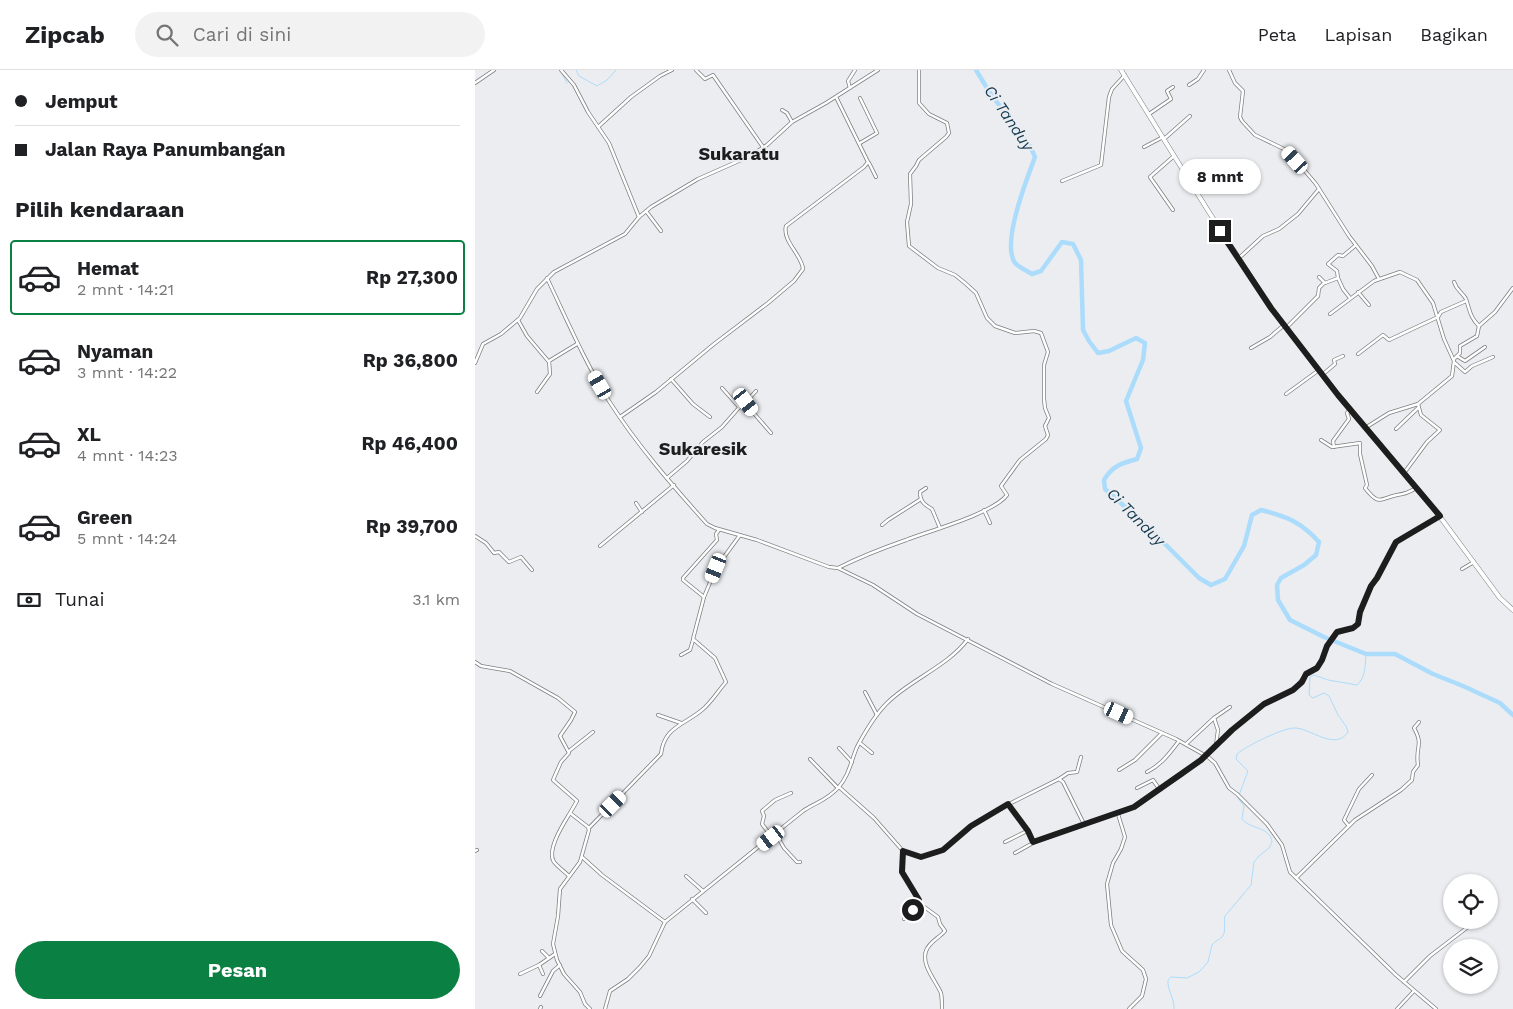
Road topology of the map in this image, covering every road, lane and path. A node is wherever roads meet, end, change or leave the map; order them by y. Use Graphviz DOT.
graph roads {
  1 [pos="494,70"];
  2 [pos="561,70"];
  3 [pos="672,70"];
  4 [pos="696,70"];
  5 [pos="855,70"];
  6 [pos="878,70"];
  7 [pos="919,70"];
  8 [pos="1121,70"];
  9 [pos="1204,70"];
  10 [pos="1229,70"];
  11 [pos="1125,75"];
  12 [pos="475,83"];
  13 [pos="1189,85"];
  14 [pos="1173,86"];
  15 [pos="850,88"];
  16 [pos="836,97"];
  17 [pos="859,98"];
  18 [pos="783,110"];
  19 [pos="1149,114"];
  20 [pos="1190,116"];
  21 [pos="792,122"];
  22 [pos="598,127"];
  23 [pos="1163,138"];
  24 [pos="860,143"];
  25 [pos="763,147"];
  26 [pos="1144,147"];
  27 [pos="1174,156"];
  28 [pos="868,163"];
  29 [pos="876,177"];
  30 [pos="1062,181"];
  31 [pos="1319,189"];
  32 [pos="1173,210"];
  33 [pos="647,211"];
  34 [pos="639,217"];
  35 [pos="661,231"];
  36 [pos="1356,245"];
  37 [pos="1238,259"];
  38 [pos="1319,277"];
  39 [pos="547,278"];
  40 [pos="1338,278"];
  41 [pos="1379,279"];
  42 [pos="1454,282"];
  43 [pos="1324,283"];
  44 [pos="1513,288"];
  45 [pos="1358,292"];
  46 [pos="1350,298"];
  47 [pos="1466,301"];
  48 [pos="1369,305"];
  49 [pos="1330,314"];
  50 [pos="1438,316"];
  51 [pos="518,320"];
  52 [pos="1285,326"];
  53 [pos="1479,326"];
  54 [pos="578,343"];
  55 [pos="1485,347"];
  56 [pos="1251,348"];
  57 [pos="1358,354"];
  58 [pos="1343,356"];
  59 [pos="1457,356"];
  60 [pos="1493,356"];
  61 [pos="1454,361"];
  62 [pos="549,362"];
  63 [pos="475,363"];
  64 [pos="1319,370"];
  65 [pos="1323,374"];
  66 [pos="671,380"];
  67 [pos="722,388"];
  68 [pos="756,391"];
  69 [pos="537,392"];
  70 [pos="1286,394"];
  71 [pos="746,402"];
  72 [pos="1418,406"];
  73 [pos="739,407"];
  74 [pos="1350,410"];
  75 [pos="620,417"];
  76 [pos="710,417"];
  77 [pos="1365,428"];
  78 [pos="1396,429"];
  79 [pos="771,433"];
  80 [pos="1321,440"];
  81 [pos="1334,447"];
  82 [pos="1404,473"];
  83 [pos="667,478"];
  84 [pos="674,485"];
  85 [pos="926,488"];
  86 [pos="1417,488"];
  87 [pos="921,499"];
  88 [pos="636,503"];
  89 [pos="984,510"];
  90 [pos="643,512"];
  91 [pos="1440,516"];
  92 [pos="990,523"];
  93 [pos="882,526"];
  94 [pos="940,528"];
  95 [pos="719,529"];
  96 [pos="740,535"];
  97 [pos="475,536"];
  98 [pos="600,546"];
  99 [pos="1474,562"];
  100 [pos="838,568"];
  101 [pos="1462,569"];
  102 [pos="531,570"];
  103 [pos="704,598"];
  104 [pos="1513,610"];
  105 [pos="968,639"];
  106 [pos="693,640"];
  107 [pos="681,655"];
  108 [pos="475,662"];
  109 [pos="865,692"];
  110 [pos="1229,707"];
  111 [pos="877,714"];
  112 [pos="658,715"];
  113 [pos="1214,718"];
  114 [pos="1419,722"];
  115 [pos="681,724"];
  116 [pos="593,732"];
  117 [pos="1162,733"];
  118 [pos="1179,741"];
  119 [pos="860,743"];
  120 [pos="1186,744"];
  121 [pos="1215,747"];
  122 [pos="839,748"];
  123 [pos="569,751"];
  124 [pos="872,753"];
  125 [pos="1206,756"];
  126 [pos="1081,758"];
  127 [pos="810,759"];
  128 [pos="852,762"];
  129 [pos="1119,770"];
  130 [pos="1147,772"];
  131 [pos="1372,775"];
  132 [pos="1059,779"];
  133 [pos="839,787"];
  134 [pos="1137,788"];
  135 [pos="1160,790"];
  136 [pos="791,793"];
  137 [pos="1008,804"];
  138 [pos="570,813"];
  139 [pos="1118,814"];
  140 [pos="1084,824"];
  141 [pos="1349,826"];
  142 [pos="589,828"];
  143 [pos="1027,830"];
  144 [pos="776,834"];
  145 [pos="772,838"];
  146 [pos="1005,842"];
  147 [pos="1033,842"];
  148 [pos="903,851"];
  149 [pos="1015,853"];
  150 [pos="582,857"];
  151 [pos="800,862"];
  152 [pos="569,876"];
  153 [pos="686,876"];
  154 [pos="1297,877"];
  155 [pos="703,891"];
  156 [pos="692,899"];
  157 [pos="919,903"];
  158 [pos="706,913"];
  159 [pos="904,919"];
  160 [pos="665,922"];
  161 [pos="1465,929"];
  162 [pos="543,950"];
  163 [pos="555,954"];
  164 [pos="549,958"];
  165 [pos="539,965"];
  166 [pos="560,965"];
  167 [pos="520,974"];
  168 [pos="543,974"];
  169 [pos="1403,982"];
  170 [pos="1414,990"];
  171 [pos="540,996"];
  172 [pos="590,1009"];
  173 [pos="605,1009"];
  174 [pos="942,1009"];
  175 [pos="1129,1009"];
  176 [pos="1397,1009"];
  177 [pos="1436,1009"];
  1 -- 12 [label="street"];
  2 -- 22 [label="street"];
  3 -- 22 [label="street"];
  4 -- 25 [label="street"];
  5 -- 15 [label="street"];
  6 -- 15 [label="street"];
  7 -- 89 [label="street"];
  8 -- 11 [label="main road"];
  9 -- 13 [label="street"];
  10 -- 31 [label="street"];
  11 -- 19 [label="main road"];
  11 -- 30 [label="street"];
  14 -- 19 [label="street"];
  15 -- 16 [label="street"];
  16 -- 21 [label="street"];
  16 -- 24 [label="street"];
  17 -- 24 [label="street"];
  18 -- 21 [label="street"];
  19 -- 23 [label="main road"];
  20 -- 23 [label="street"];
  21 -- 25 [label="street"];
  22 -- 34 [label="street"];
  23 -- 26 [label="street"];
  23 -- 27 [label="main road"];
  24 -- 28 [label="street"];
  25 -- 33 [label="street"];
  27 -- 32 [label="street"];
  27 -- 37 [label="main road"];
  28 -- 29 [label="street"];
  28 -- 66 [label="street"];
  31 -- 36 [label="street"];
  31 -- 37 [label="street"];
  33 -- 34 [label="street"];
  33 -- 35 [label="street"];
  34 -- 39 [label="street"];
  36 -- 40 [label="street"];
  36 -- 41 [label="street"];
  37 -- 52 [label="main road"];
  38 -- 43 [label="street"];
  39 -- 51 [label="street"];
  39 -- 54 [label="street"];
  40 -- 43 [label="street"];
  40 -- 46 [label="street"];
  41 -- 45 [label="street"];
  41 -- 50 [label="street"];
  42 -- 47 [label="street"];
  43 -- 52 [label="street"];
  44 -- 53 [label="street"];
  45 -- 46 [label="street"];
  45 -- 48 [label="street"];
  46 -- 49 [label="street"];
  47 -- 50 [label="street"];
  47 -- 53 [label="street"];
  50 -- 57 [label="street"];
  50 -- 61 [label="street"];
  51 -- 62 [label="street"];
  51 -- 63 [label="street"];
  52 -- 56 [label="street"];
  52 -- 64 [label="main road"];
  53 -- 59 [label="street"];
  54 -- 62 [label="street"];
  54 -- 75 [label="street"];
  55 -- 59 [label="street"];
  58 -- 65 [label="street"];
  59 -- 61 [label="street"];
  60 -- 61 [label="street"];
  61 -- 72 [label="street"];
  62 -- 69 [label="street"];
  64 -- 65 [label="main road"];
  64 -- 70 [label="street"];
  65 -- 74 [label="main road"];
  66 -- 75 [label="street"];
  66 -- 76 [label="street"];
  67 -- 73 [label="street"];
  68 -- 71 [label="street"];
  71 -- 73 [label="street"];
  71 -- 79 [label="street"];
  72 -- 77 [label="street"];
  72 -- 78 [label="street"];
  72 -- 82 [label="street"];
  73 -- 83 [label="street"];
  74 -- 77 [label="main road"];
  74 -- 81 [label="street"];
  75 -- 83 [label="street"];
  77 -- 82 [label="main road"];
  80 -- 81 [label="street"];
  81 -- 86 [label="street"];
  82 -- 86 [label="main road"];
  83 -- 84 [label="street"];
  84 -- 90 [label="street"];
  84 -- 95 [label="street"];
  85 -- 87 [label="street"];
  86 -- 91 [label="main road"];
  87 -- 93 [label="street"];
  87 -- 94 [label="street"];
  88 -- 90 [label="street"];
  89 -- 92 [label="street"];
  89 -- 94 [label="street"];
  90 -- 98 [label="street"];
  91 -- 99 [label="main road"];
  91 -- 121 [label="street"];
  94 -- 100 [label="street"];
  95 -- 96 [label="street"];
  95 -- 103 [label="street"];
  96 -- 100 [label="street"];
  96 -- 103 [label="street"];
  97 -- 102 [label="street"];
  99 -- 101 [label="street"];
  99 -- 104 [label="main road"];
  100 -- 105 [label="street"];
  103 -- 106 [label="street"];
  105 -- 111 [label="street"];
  105 -- 117 [label="street"];
  106 -- 107 [label="street"];
  106 -- 115 [label="street"];
  108 -- 123 [label="street"];
  109 -- 111 [label="street"];
  110 -- 113 [label="street"];
  111 -- 119 [label="street"];
  112 -- 115 [label="street"];
  113 -- 120 [label="street"];
  113 -- 121 [label="street"];
  114 -- 141 [label="street"];
  115 -- 142 [label="street"];
  116 -- 123 [label="street"];
  117 -- 118 [label="street"];
  117 -- 129 [label="street"];
  118 -- 120 [label="street"];
  118 -- 130 [label="street"];
  119 -- 124 [label="street"];
  119 -- 128 [label="street"];
  120 -- 125 [label="street"];
  121 -- 125 [label="street"];
  122 -- 128 [label="street"];
  123 -- 138 [label="street"];
  125 -- 135 [label="street"];
  125 -- 154 [label="street"];
  126 -- 132 [label="street"];
  127 -- 133 [label="street"];
  128 -- 133 [label="street"];
  131 -- 141 [label="street"];
  132 -- 137 [label="street"];
  132 -- 140 [label="street"];
  133 -- 144 [label="street"];
  133 -- 148 [label="street"];
  134 -- 135 [label="street"];
  135 -- 139 [label="street"];
  136 -- 145 [label="street"];
  137 -- 143 [label="street"];
  137 -- 148 [label="street"];
  138 -- 142 [label="street"];
  138 -- 152 [label="street"];
  139 -- 140 [label="street"];
  139 -- 175 [label="street"];
  140 -- 147 [label="street"];
  141 -- 154 [label="street"];
  142 -- 150 [label="street"];
  143 -- 146 [label="street"];
  143 -- 147 [label="street"];
  144 -- 145 [label="street"];
  144 -- 151 [label="street"];
  145 -- 155 [label="street"];
  147 -- 149 [label="street"];
  148 -- 157 [label="street"];
  150 -- 152 [label="street"];
  150 -- 160 [label="street"];
  152 -- 163 [label="street"];
  153 -- 155 [label="street"];
  154 -- 169 [label="street"];
  155 -- 156 [label="street"];
  156 -- 158 [label="street"];
  156 -- 160 [label="street"];
  157 -- 159 [label="street"];
  157 -- 174 [label="street"];
  160 -- 173 [label="street"];
  161 -- 169 [label="street"];
  162 -- 164 [label="street"];
  163 -- 164 [label="street"];
  163 -- 166 [label="street"];
  164 -- 165 [label="street"];
  165 -- 167 [label="street"];
  165 -- 168 [label="street"];
  166 -- 171 [label="street"];
  166 -- 172 [label="street"];
  169 -- 170 [label="street"];
  170 -- 176 [label="street"];
  170 -- 177 [label="street"];
}
